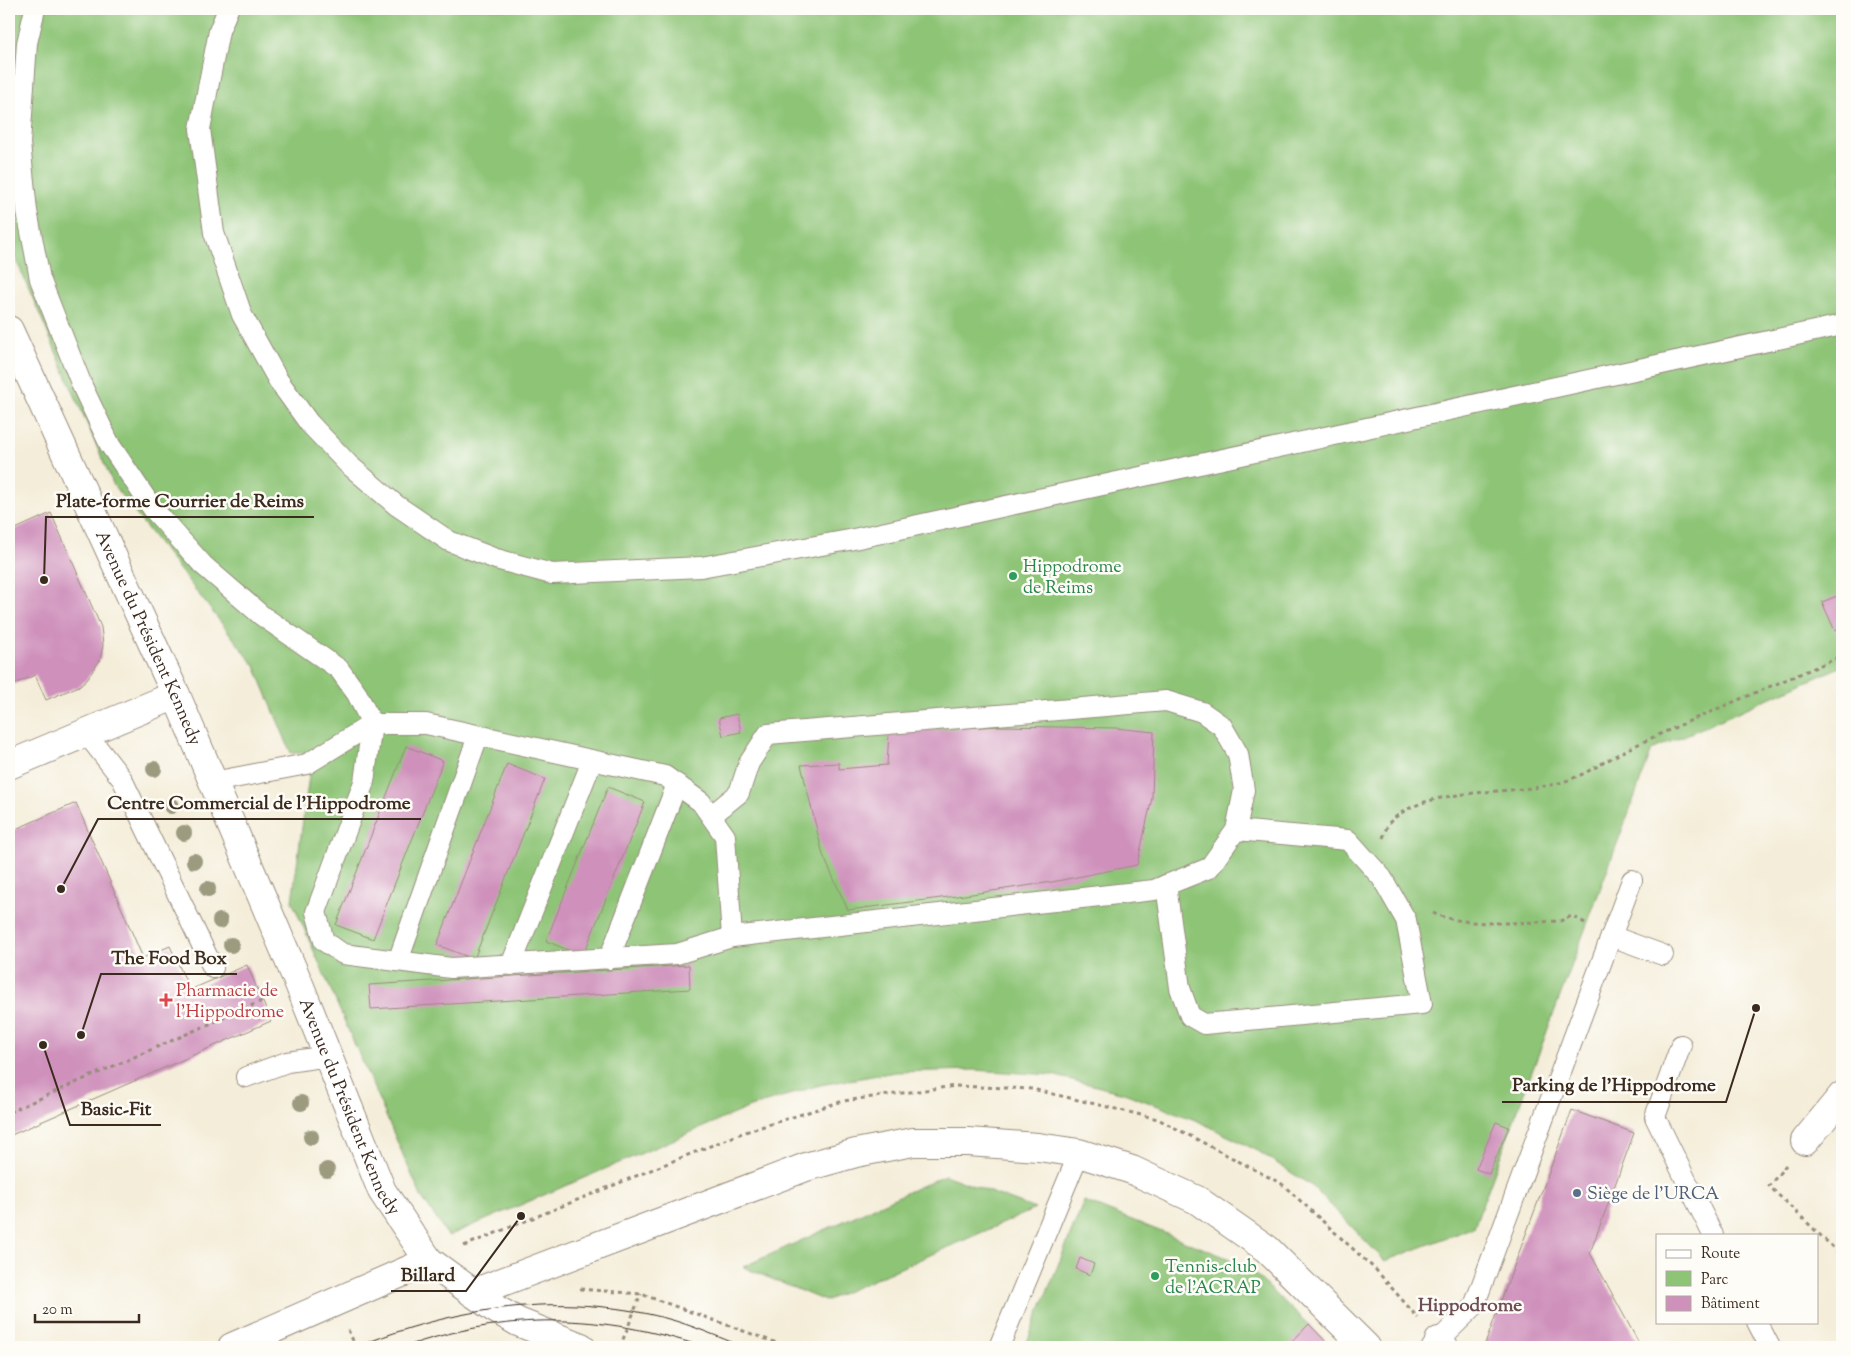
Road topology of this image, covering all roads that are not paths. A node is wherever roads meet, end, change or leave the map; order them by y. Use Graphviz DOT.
graph roads {
  1 [pos="35,9"];
  2 [pos="228,9"];
  3 [pos="1842,325"];
  4 [pos="9,330"];
  5 [pos="176,695"];
  6 [pos="372,724"];
  7 [pos="86,733"];
  8 [pos="478,736"];
  9 [pos="592,760"];
  10 [pos="9,765"];
  11 [pos="213,782"];
  12 [pos="677,784"];
  13 [pos="711,816"];
  14 [pos="1236,830"];
  15 [pos="1632,880"];
  16 [pos="1166,885"];
  17 [pos="1611,936"];
  18 [pos="732,937"];
  19 [pos="1663,955"];
  20 [pos="610,959"];
  21 [pos="398,961"];
  22 [pos="512,965"];
  23 [pos="213,968"];
  24 [pos="1681,1045"];
  25 [pos="328,1056"];
  26 [pos="246,1077"];
  27 [pos="1842,1096"];
  28 [pos="1805,1141"];
  29 [pos="1079,1153"];
  30 [pos="1713,1234"];
  31 [pos="429,1261"];
  32 [pos="474,1293"];
  33 [pos="1758,1324"];
  34 [pos="1439,1345"];
  35 [pos="232,1347"];
  36 [pos="581,1347"];
  37 [pos="999,1347"];
  38 [pos="1366,1347"];
  39 [pos="1770,1347"];
  1 -- 6 [label="lane"];
  2 -- 3 [label="lane"];
  4 -- 5 [label="street, Avenue du Président Kennedy"];
  5 -- 7 [label="street"];
  5 -- 11 [label="street, Avenue du Président Kennedy"];
  6 -- 8 [label="lane"];
  6 -- 11 [label="lane"];
  6 -- 21 [label="lane"];
  7 -- 10 [label="street"];
  7 -- 23 [label="lane"];
  8 -- 9 [label="lane"];
  8 -- 21 [label="lane"];
  9 -- 12 [label="lane"];
  9 -- 22 [label="lane"];
  11 -- 25 [label="street, Avenue du Président Kennedy"];
  12 -- 13 [label="lane"];
  12 -- 20 [label="lane"];
  13 -- 14 [label="lane"];
  13 -- 18 [label="lane"];
  14 -- 16 [label="lane"];
  14 -- 16 [label="lane"];
  15 -- 17 [label="lane"];
  16 -- 18 [label="lane"];
  17 -- 19 [label="lane"];
  17 -- 34 [label="lane"];
  18 -- 20 [label="lane"];
  20 -- 22 [label="lane"];
  21 -- 22 [label="lane"];
  24 -- 30 [label="lane"];
  25 -- 26 [label="lane"];
  25 -- 31 [label="street, Avenue du Président Kennedy"];
  27 -- 28 [label="street"];
  29 -- 32 [label="street"];
  29 -- 37 [label="lane"];
  29 -- 38 [label="street"];
  31 -- 32 [label="street, Avenue du Président Kennedy"];
  31 -- 35 [label="street"];
  32 -- 36 [label="street, Avenue du Président Kennedy"];
  33 -- 39 [label="lane"];
}
